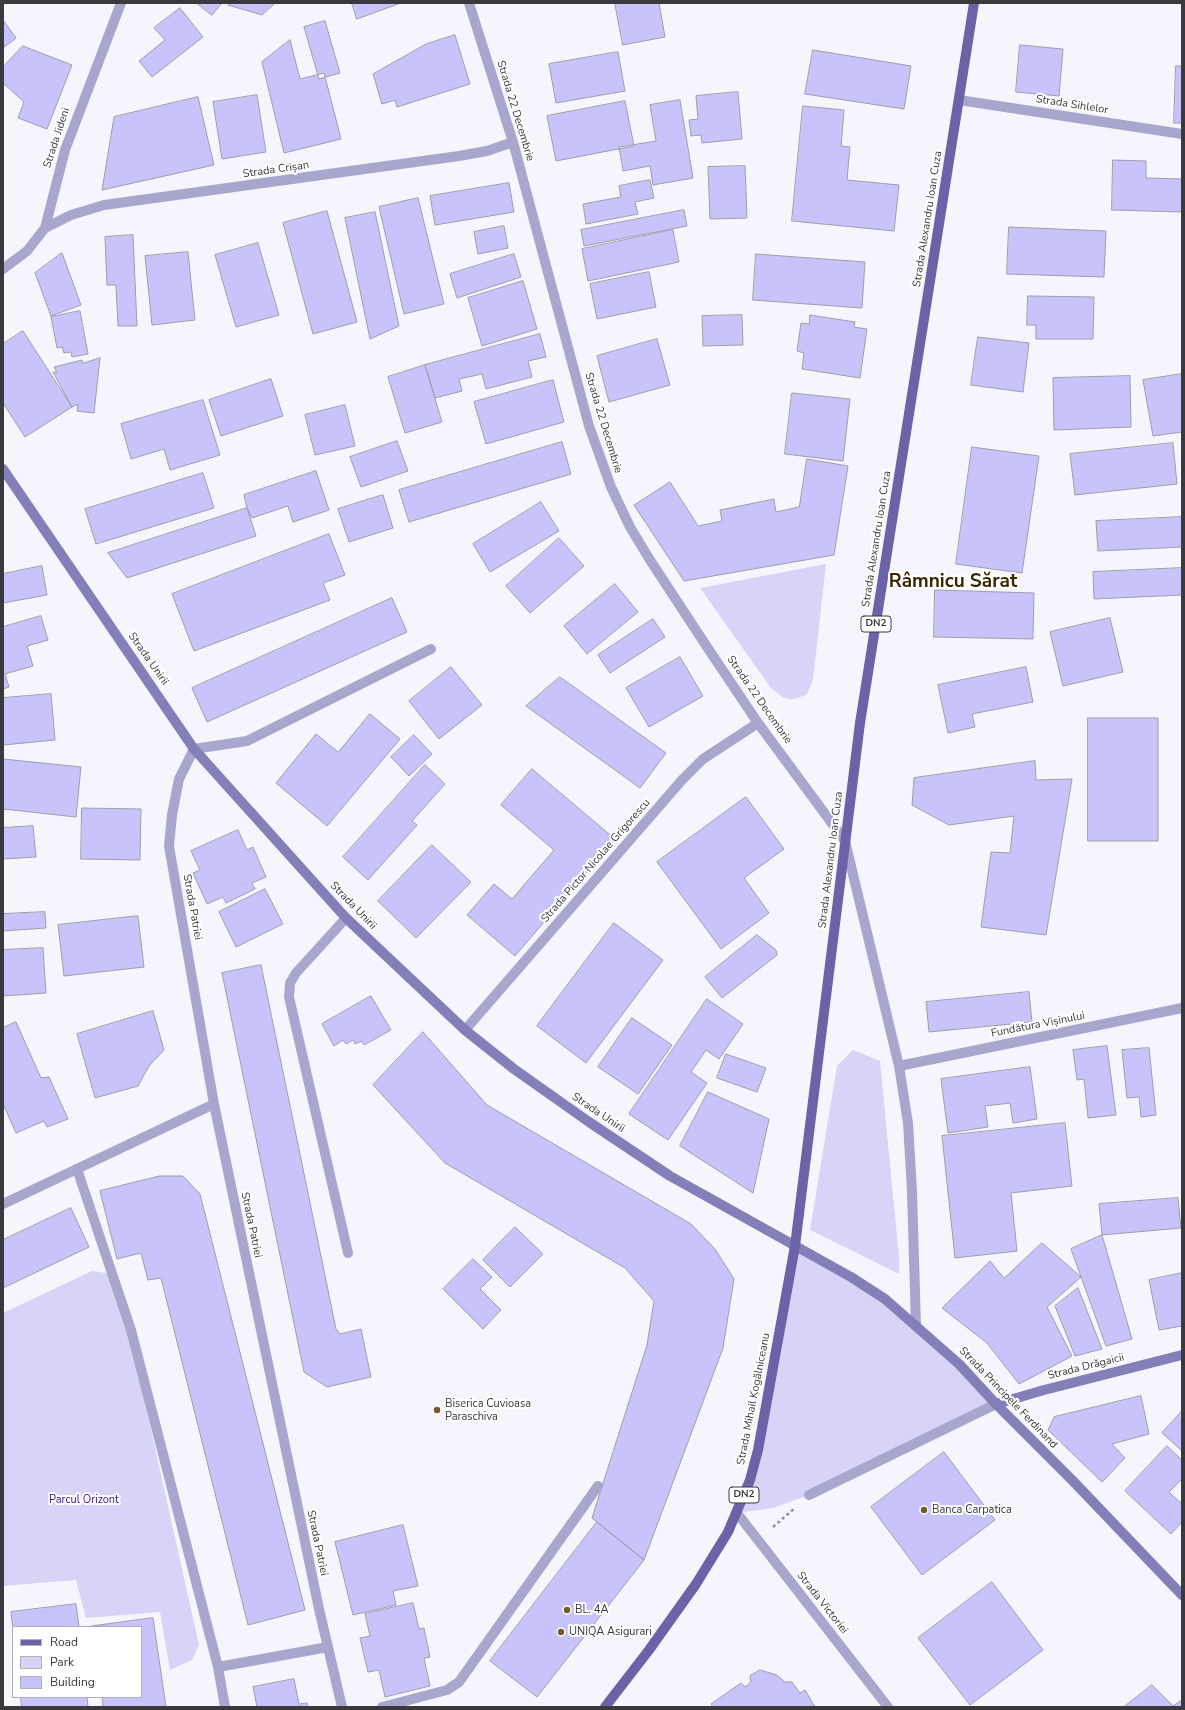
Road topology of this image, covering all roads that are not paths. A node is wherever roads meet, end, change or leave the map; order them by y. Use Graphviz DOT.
graph roads {
  1 [pos="121,3"];
  2 [pos="469,3"];
  3 [pos="974,3"];
  4 [pos="959,100"];
  5 [pos="1182,134"];
  6 [pos="513,142"];
  7 [pos="44,228"];
  8 [pos="3,269"];
  9 [pos="3,469"];
  10 [pos="431,649"];
  11 [pos="758,722"];
  12 [pos="194,749"];
  13 [pos="845,841"];
  14 [pos="346,918"];
  15 [pos="1182,1008"];
  16 [pos="465,1030"];
  17 [pos="899,1066"];
  18 [pos="214,1104"];
  19 [pos="77,1169"];
  20 [pos="3,1204"];
  21 [pos="795,1246"];
  22 [pos="348,1253"];
  23 [pos="916,1326"];
  24 [pos="1182,1355"];
  25 [pos="996,1404"];
  26 [pos="598,1486"];
  27 [pos="809,1495"];
  28 [pos="737,1513"];
  29 [pos="1182,1595"];
  30 [pos="328,1647"];
  31 [pos="218,1667"];
  32 [pos="224,1707"];
  33 [pos="342,1707"];
  34 [pos="382,1707"];
  35 [pos="605,1707"];
  36 [pos="888,1707"];
  1 -- 7 [label="street, Strada Jideni"];
  2 -- 6 [label="street, Strada 22 Decembrie"];
  3 -- 4 [label="main road, Strada Alexandru Ioan Cuza / DN2"];
  4 -- 5 [label="street, Strada Sihlelor"];
  4 -- 13 [label="main road, Strada Alexandru Ioan Cuza / DN2"];
  6 -- 7 [label="street, Strada Crișan"];
  6 -- 11 [label="street, Strada 22 Decembrie"];
  7 -- 8 [label="street, Strada Jideni"];
  9 -- 12 [label="street, Strada Unirii"];
  10 -- 12 [label="street"];
  11 -- 13 [label="street, Strada 22 Decembrie"];
  11 -- 16 [label="street, Strada Pictor Nicolae Grigorescu"];
  12 -- 14 [label="street, Strada Unirii"];
  12 -- 18 [label="street, Strada Patriei"];
  13 -- 17 [label="street"];
  13 -- 21 [label="main road, Strada Alexandru Ioan Cuza / DN2"];
  14 -- 16 [label="street, Strada Unirii"];
  14 -- 22 [label="street"];
  15 -- 17 [label="street, Fundătura Vișinului"];
  16 -- 21 [label="street, Strada Unirii"];
  17 -- 23 [label="street"];
  18 -- 19 [label="street"];
  18 -- 30 [label="street, Strada Patriei"];
  19 -- 20 [label="street"];
  19 -- 31 [label="street"];
  21 -- 23 [label="street, Strada Principele Ferdinand"];
  21 -- 28 [label="main road, Strada Mihail Kogălniceanu / DN2"];
  23 -- 25 [label="street, Strada Principele Ferdinand"];
  24 -- 25 [label="street, Strada Drăgaicii"];
  25 -- 27 [label="street"];
  25 -- 29 [label="street, Strada Principele Ferdinand"];
  26 -- 34 [label="street"];
  28 -- 35 [label="main road, Strada Mihail Kogălniceanu / DN2"];
  28 -- 36 [label="street, Strada Victoriei"];
  30 -- 31 [label="street"];
  30 -- 33 [label="street, Strada Patriei"];
  31 -- 32 [label="street"];
}
